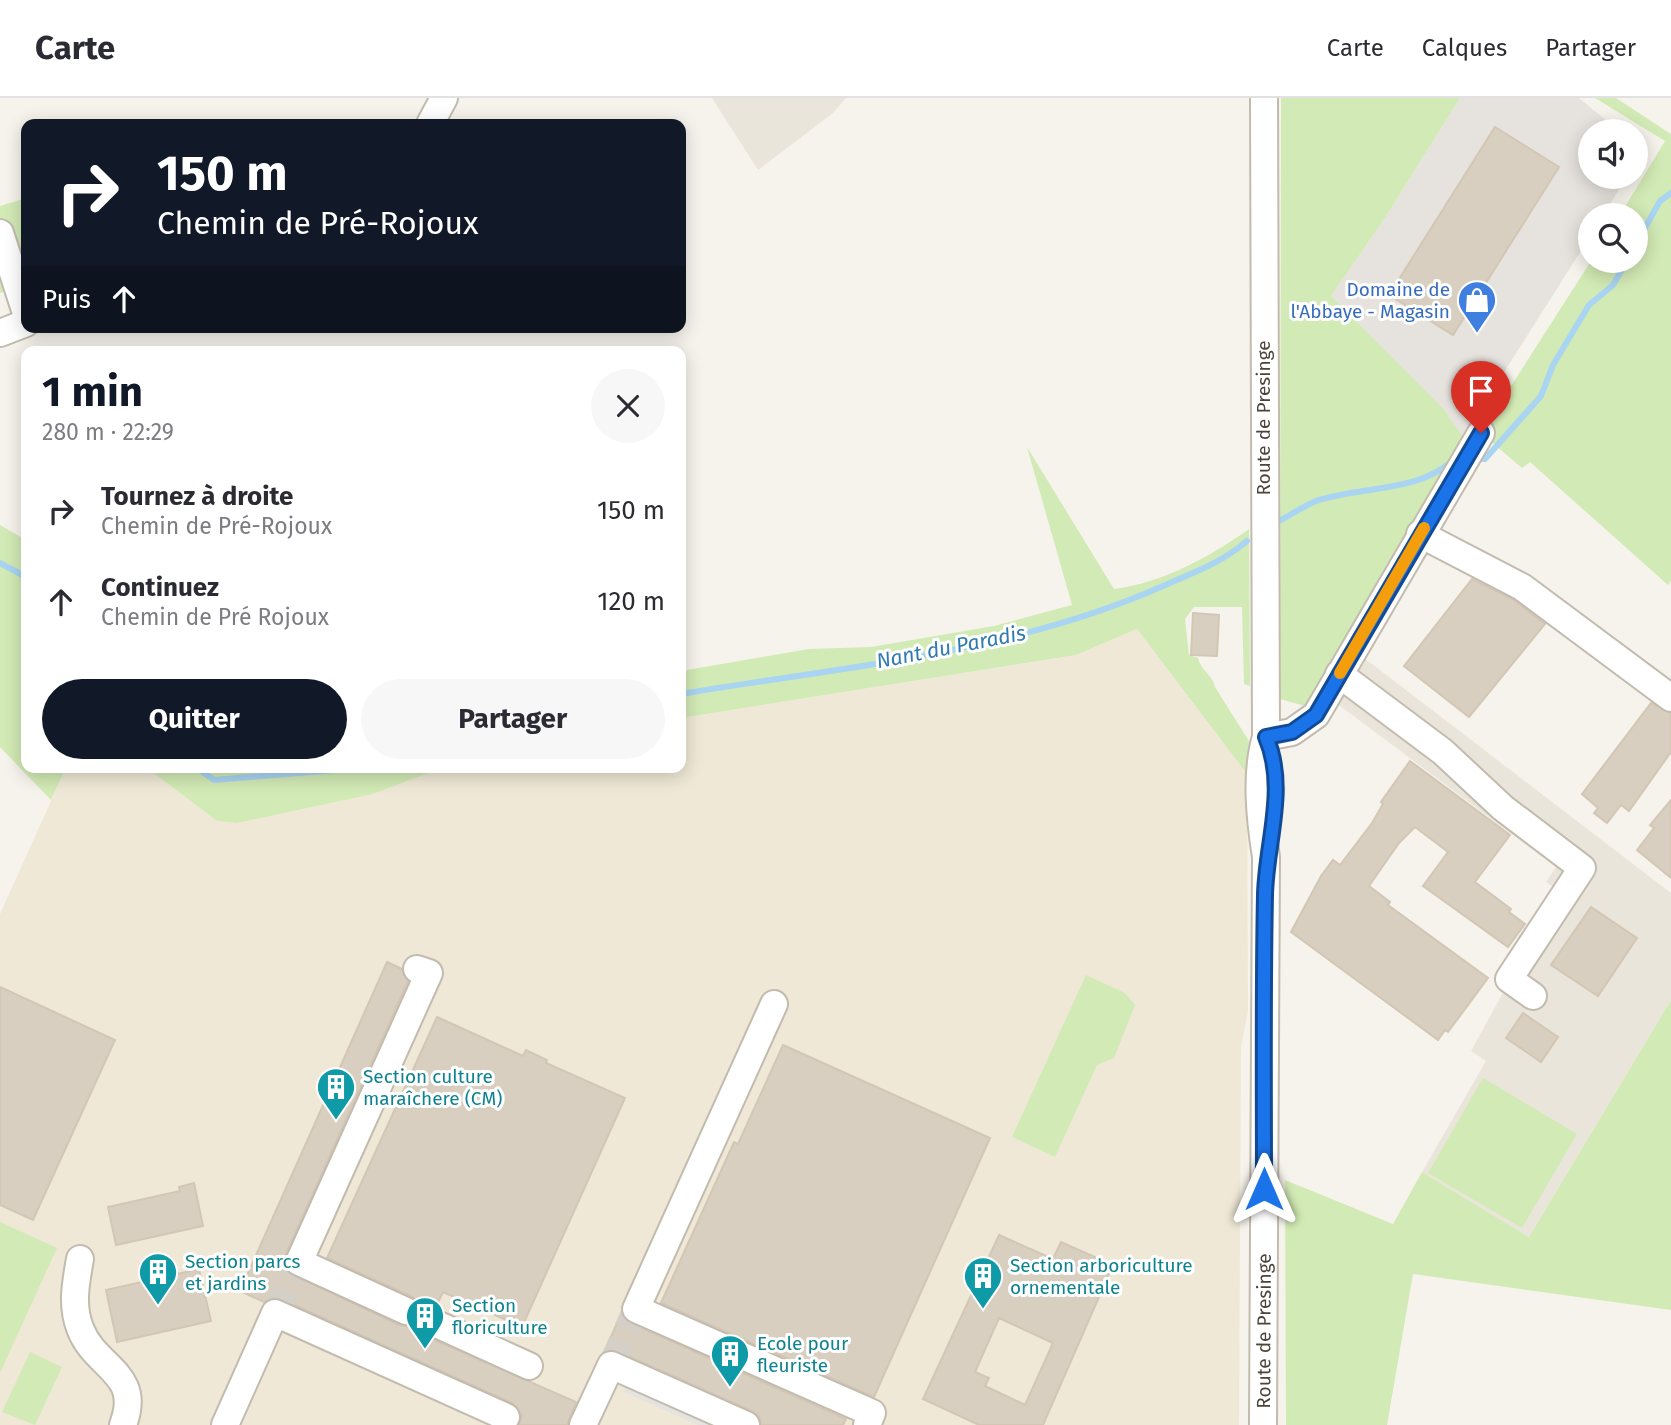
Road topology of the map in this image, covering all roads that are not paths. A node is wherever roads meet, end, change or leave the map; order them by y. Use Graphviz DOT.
graph roads {
  1 [pos="444,98"];
  2 [pos="1264,98"];
  3 [pos="433,119"];
  4 [pos="0,233"];
  5 [pos="21,298"];
  6 [pos="21,325"];
  7 [pos="0,333"];
  8 [pos="1470,450"];
  9 [pos="1420,534"];
  10 [pos="1339,674"];
  11 [pos="1671,698"];
  12 [pos="1266,737"];
  13 [pos="417,969"];
  14 [pos="1533,996"];
  15 [pos="774,1004"];
  16 [pos="80,1259"];
  17 [pos="406,1311"];
  18 [pos="432,1322"];
  19 [pos="529,1366"];
  20 [pos="506,1417"];
  21 [pos="123,1425"];
  22 [pos="225,1425"];
  23 [pos="583,1425"];
  24 [pos="746,1425"];
  25 [pos="867,1425"];
  26 [pos="1263,1425"];
  1 -- 3 [label="street"];
  2 -- 12 [label="street, Route de Presinge"];
  4 -- 5 [label="street"];
  6 -- 7 [label="street"];
  8 -- 9 [label="street"];
  9 -- 10 [label="street"];
  9 -- 11 [label="street"];
  10 -- 12 [label="street"];
  10 -- 14 [label="street"];
  12 -- 26 [label="street, Route de Presinge"];
  13 -- 17 [label="street"];
  15 -- 25 [label="street"];
  16 -- 21 [label="street"];
  18 -- 19 [label="street"];
  20 -- 22 [label="street"];
  23 -- 24 [label="street"];
}
